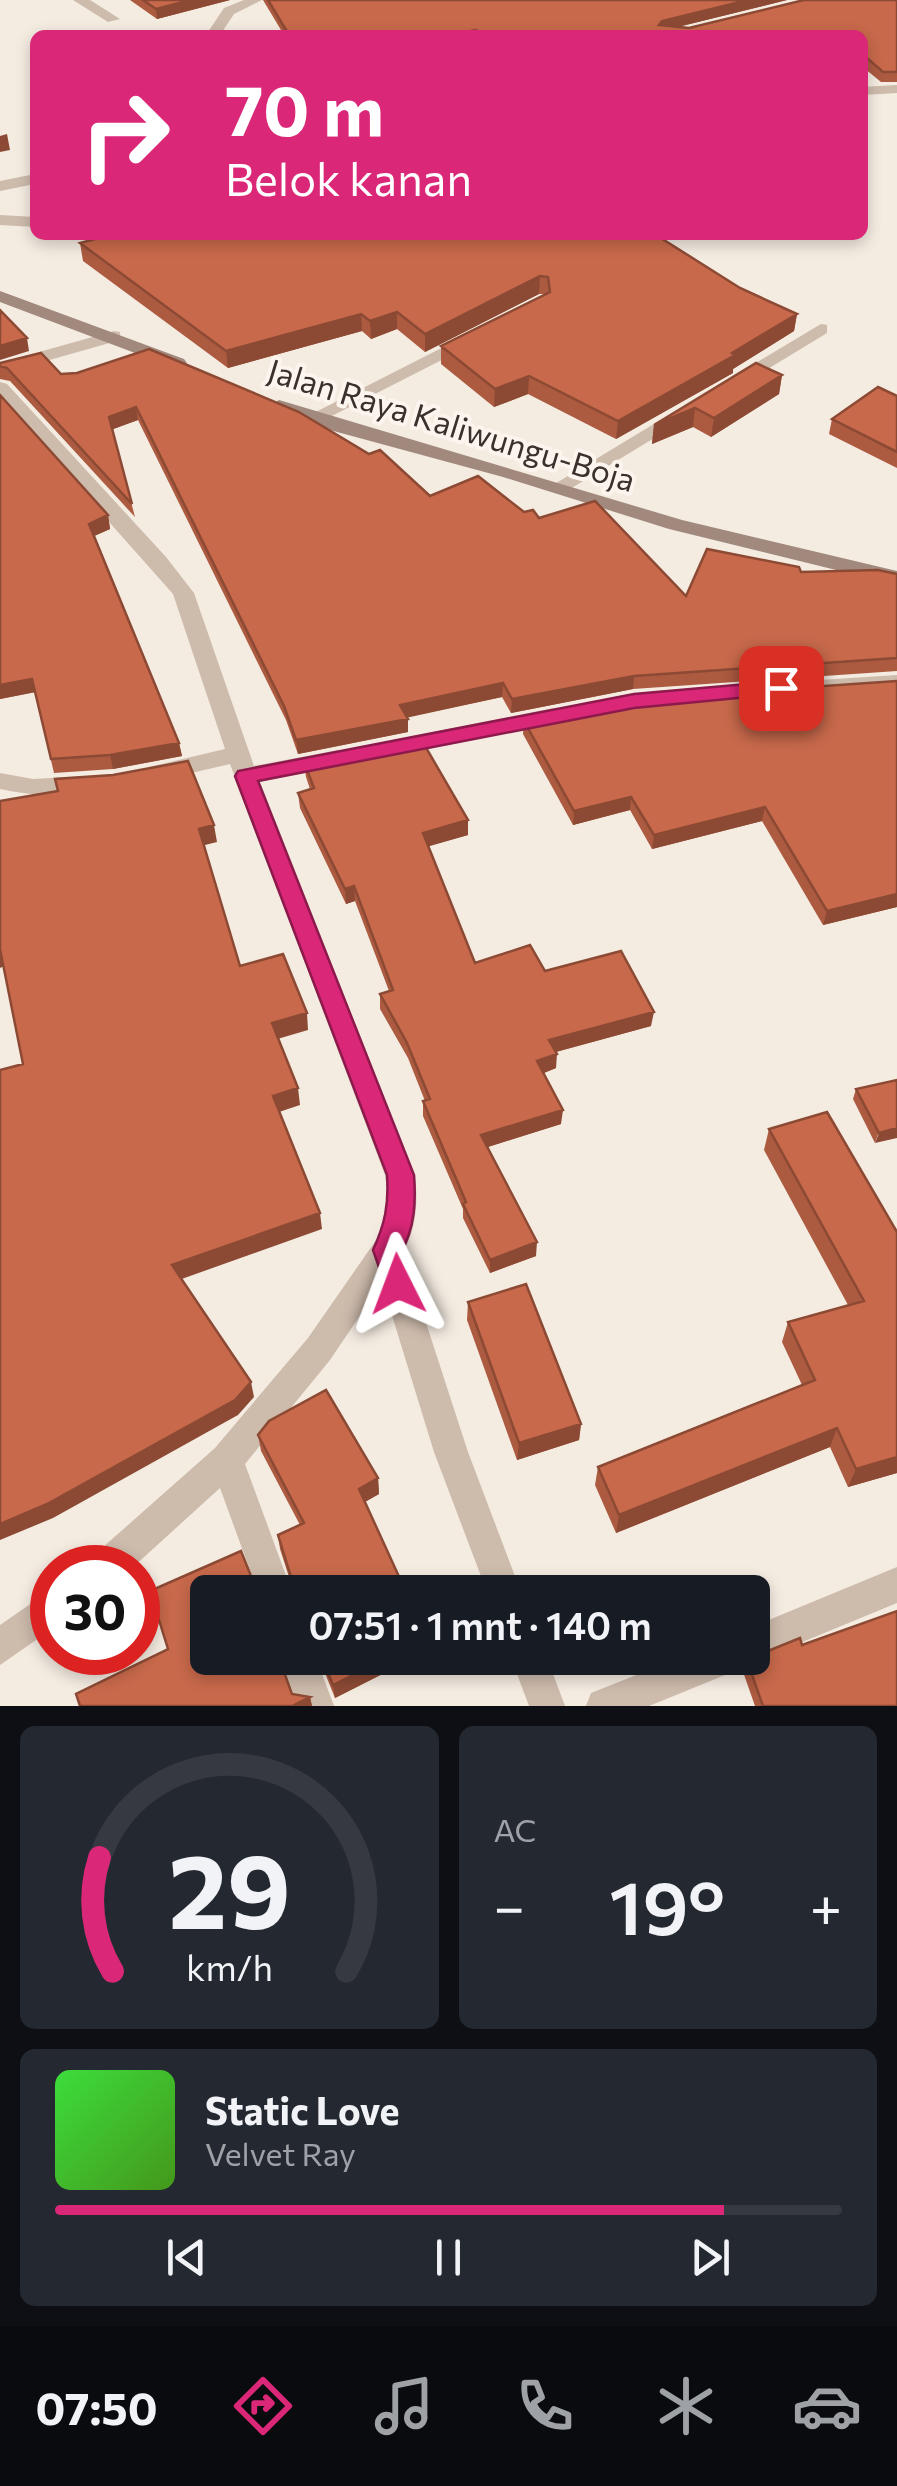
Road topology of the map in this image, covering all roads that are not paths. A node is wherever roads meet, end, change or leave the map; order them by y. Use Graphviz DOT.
graph roads {
  1 [pos="80,0"];
  2 [pos="250,1"];
  3 [pos="112,19"];
  4 [pos="216,30"];
  5 [pos="897,89"];
  6 [pos="868,91"];
  7 [pos="30,180"];
  8 [pos="0,186"];
  9 [pos="0,220"];
  10 [pos="30,222"];
  11 [pos="0,296"];
  12 [pos="488,329"];
  13 [pos="821,329"];
  14 [pos="114,336"];
  15 [pos="0,370"];
  16 [pos="204,374"];
  17 [pos="0,388"];
  18 [pos="257,396"];
  19 [pos="311,419"];
  20 [pos="558,488"];
  21 [pos="897,578"];
  22 [pos="897,682"];
  23 [pos="634,701"];
  24 [pos="575,712"];
  25 [pos="242,764"];
  26 [pos="0,781"];
  27 [pos="387,1250"];
  28 [pos="227,1460"];
  29 [pos="131,1545"];
  30 [pos="269,1575"];
  31 [pos="498,1575"];
  32 [pos="897,1585"];
  33 [pos="30,1624"];
  34 [pos="770,1638"];
  35 [pos="0,1647"];
  36 [pos="304,1675"];
  37 [pos="535,1675"];
  38 [pos="680,1675"];
  39 [pos="316,1706"];
  40 [pos="547,1706"];
  41 [pos="604,1706"];
  1 -- 3 [label="street"];
  2 -- 4 [label="street"];
  5 -- 6 [label="street"];
  7 -- 8 [label="street"];
  9 -- 10 [label="street"];
  11 -- 14 [label="main road"];
  12 -- 19 [label="street"];
  13 -- 20 [label="street"];
  14 -- 15 [label="street"];
  14 -- 16 [label="main road"];
  17 -- 25 [label="street"];
  18 -- 19 [label="main road, Jalan Raya Kaliwungu-Boja"];
  19 -- 20 [label="main road, Jalan Raya Kaliwungu-Boja"];
  20 -- 21 [label="main road, Jalan Raya Kaliwungu-Boja"];
  22 -- 23 [label="street"];
  24 -- 25 [label="street"];
  25 -- 26 [label="street"];
  25 -- 27 [label="street"];
  27 -- 28 [label="street"];
  27 -- 31 [label="street"];
  28 -- 29 [label="street"];
  28 -- 30 [label="street"];
  32 -- 34 [label="street"];
  33 -- 35 [label="street"];
  36 -- 39 [label="street"];
  37 -- 40 [label="street"];
  38 -- 41 [label="street"];
}
